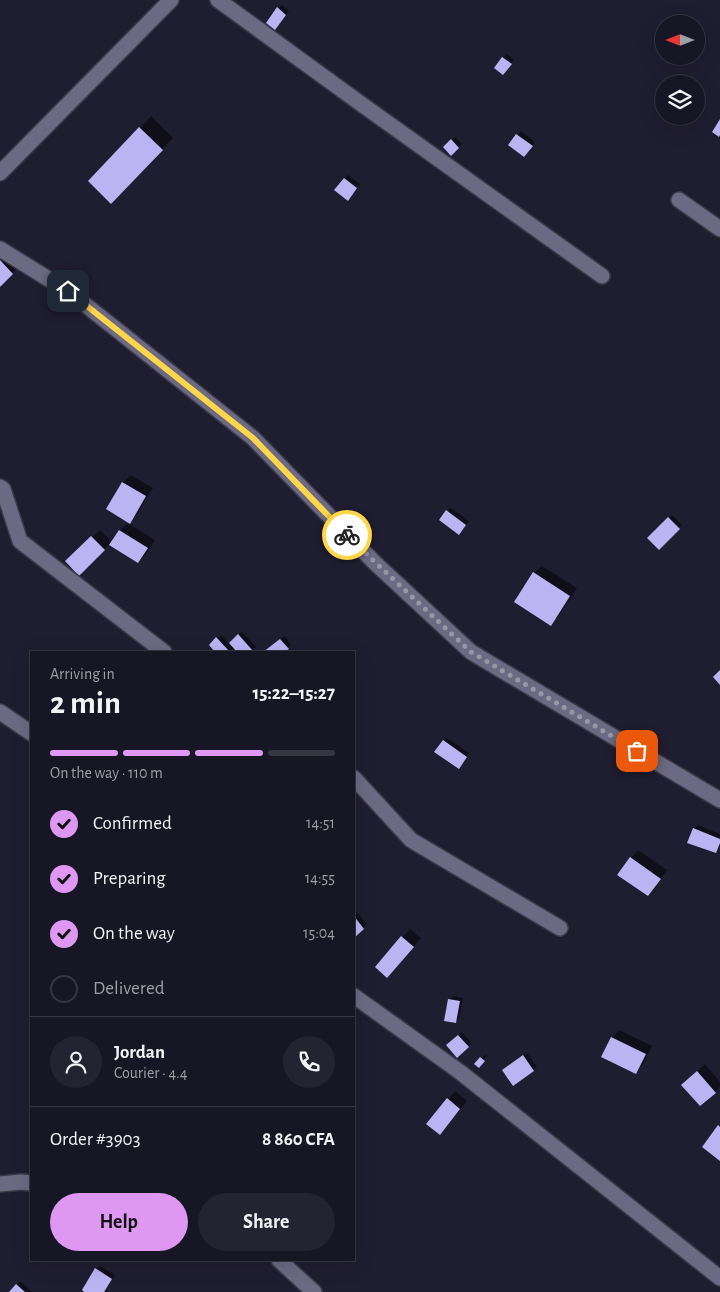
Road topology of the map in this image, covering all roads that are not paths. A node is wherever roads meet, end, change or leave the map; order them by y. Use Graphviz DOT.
graph roads {
  1 [pos="171,0"];
  2 [pos="218,0"];
  3 [pos="0,173"];
  4 [pos="679,200"];
  5 [pos="720,229"];
  6 [pos="0,249"];
  7 [pos="602,276"];
  8 [pos="0,487"];
  9 [pos="163,651"];
  10 [pos="0,712"];
  11 [pos="30,732"];
  12 [pos="355,779"];
  13 [pos="720,800"];
  14 [pos="560,928"];
  15 [pos="355,997"];
  16 [pos="30,1183"];
  17 [pos="0,1184"];
  18 [pos="280,1261"];
  19 [pos="720,1278"];
  20 [pos="314,1292"];
  1 -- 3 [label="street"];
  2 -- 7 [label="street"];
  4 -- 5 [label="street"];
  6 -- 13 [label="street"];
  8 -- 9 [label="street"];
  10 -- 11 [label="street"];
  12 -- 14 [label="street"];
  15 -- 19 [label="street"];
  16 -- 17 [label="street"];
  18 -- 20 [label="street"];
}
